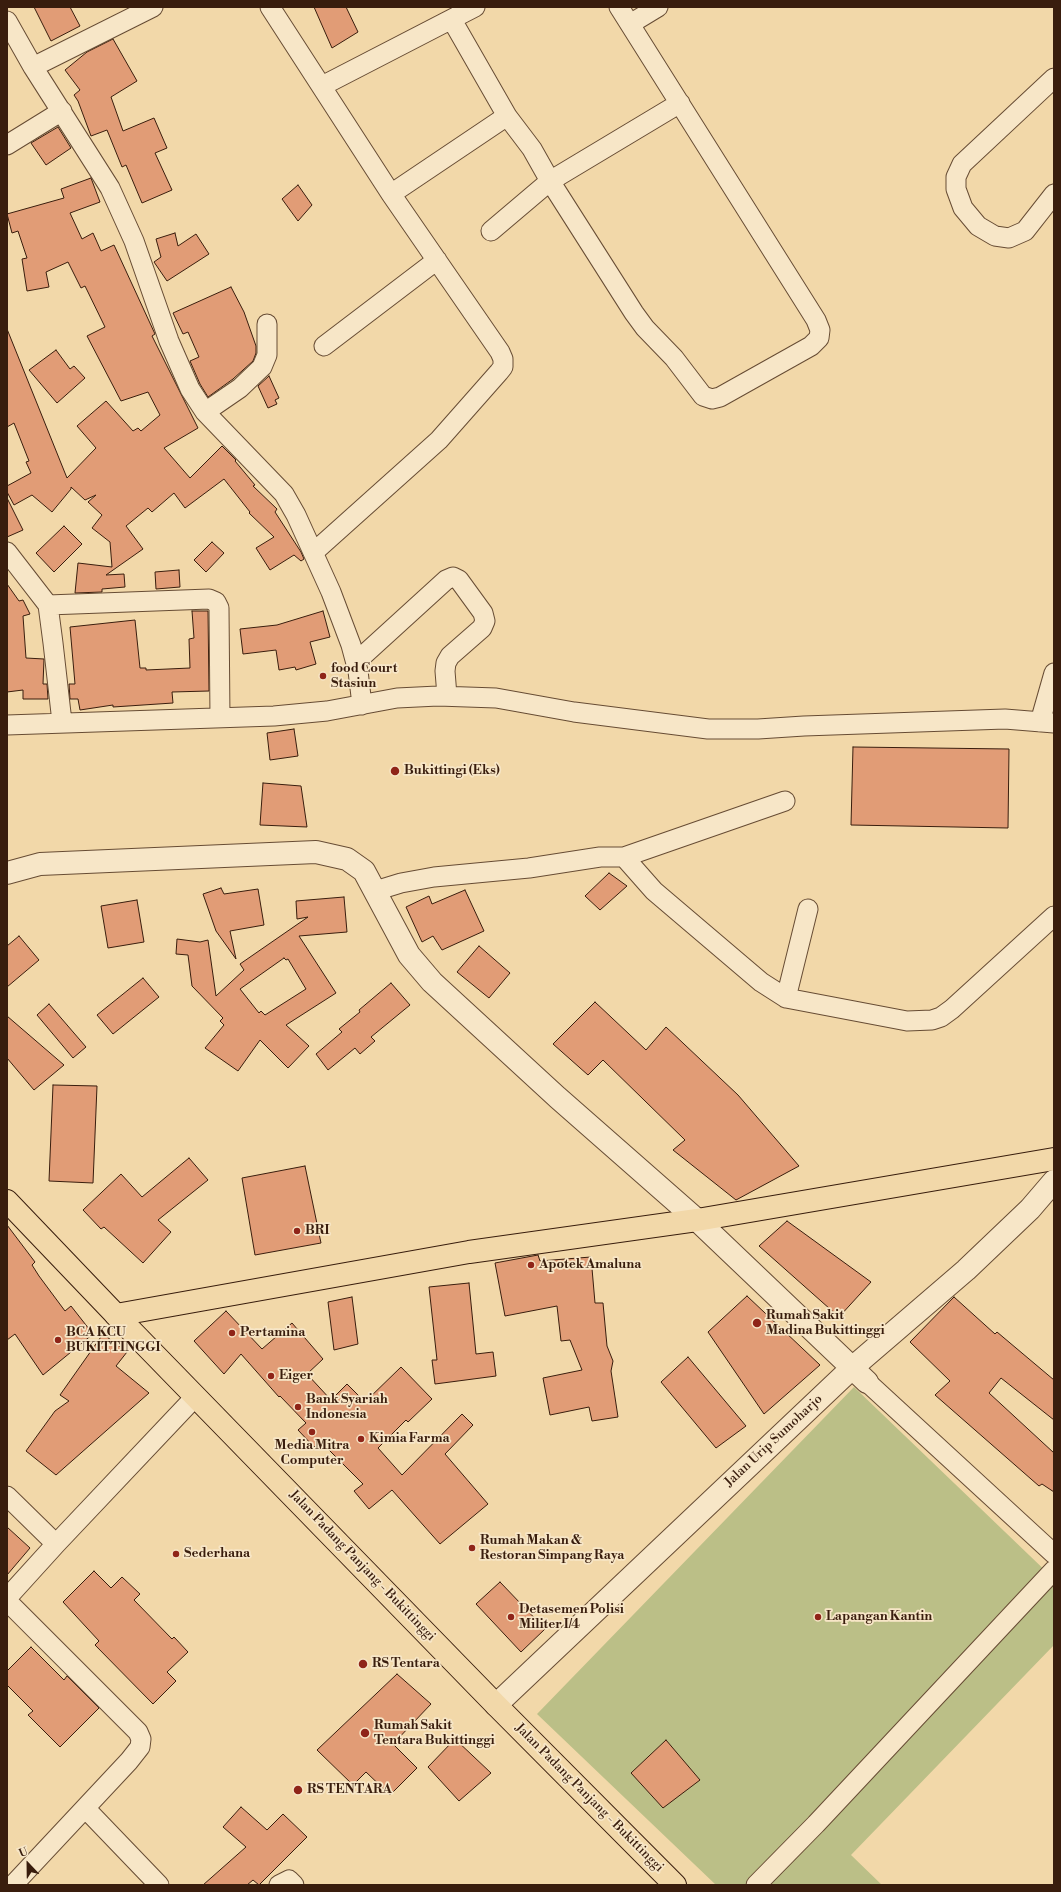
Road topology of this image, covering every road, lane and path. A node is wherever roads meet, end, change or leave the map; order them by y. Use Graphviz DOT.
graph roads {
  1 [pos="153,7"];
  2 [pos="270,7"];
  3 [pos="475,7"];
  4 [pos="619,7"];
  5 [pos="658,7"];
  6 [pos="452,20"];
  7 [pos="7,21"];
  8 [pos="630,24"];
  9 [pos="33,67"];
  10 [pos="1054,78"];
  11 [pos="322,86"];
  12 [pos="680,103"];
  13 [pos="62,111"];
  14 [pos="507,116"];
  15 [pos="7,144"];
  16 [pos="550,180"];
  17 [pos="392,194"];
  18 [pos="1054,194"];
  19 [pos="491,231"];
  20 [pos="437,260"];
  21 [pos="267,324"];
  22 [pos="324,346"];
  23 [pos="205,412"];
  24 [pos="7,552"];
  25 [pos="314,552"];
  26 [pos="48,605"];
  27 [pos="356,662"];
  28 [pos="1054,673"];
  29 [pos="447,696"];
  30 [pos="362,705"];
  31 [pos="220,718"];
  32 [pos="62,722"];
  33 [pos="1047,722"];
  34 [pos="7,725"];
  35 [pos="785,801"];
  36 [pos="624,857"];
  37 [pos="7,873"];
  38 [pos="374,891"];
  39 [pos="808,909"];
  40 [pos="1054,916"];
  41 [pos="786,998"];
  42 [pos="1054,1159"];
  43 [pos="1054,1181"];
  44 [pos="10,1212"];
  45 [pos="697,1220"];
  46 [pos="116,1315"];
  47 [pos="860,1375"];
  48 [pos="196,1396"];
  49 [pos="7,1496"];
  50 [pos="56,1544"];
  51 [pos="1054,1554"];
  52 [pos="1054,1570"];
  53 [pos="7,1600"];
  54 [pos="496,1705"];
  55 [pos="86,1809"];
  56 [pos="13,1885"];
  57 [pos="159,1885"];
  58 [pos="279,1885"];
  59 [pos="294,1885"];
  60 [pos="675,1885"];
  61 [pos="756,1885"];
  1 -- 9 [label="street"];
  2 -- 11 [label="street"];
  3 -- 6 [label="street"];
  4 -- 8 [label="street"];
  5 -- 8 [label="street"];
  6 -- 11 [label="street"];
  6 -- 14 [label="street"];
  7 -- 9 [label="street"];
  8 -- 12 [label="street"];
  9 -- 13 [label="street"];
  10 -- 18 [label="street"];
  11 -- 17 [label="street"];
  12 -- 16 [label="street"];
  12 -- 16 [label="street"];
  13 -- 15 [label="street"];
  13 -- 23 [label="street"];
  14 -- 16 [label="street"];
  14 -- 17 [label="street"];
  16 -- 19 [label="street"];
  17 -- 20 [label="street"];
  20 -- 22 [label="street"];
  20 -- 25 [label="street"];
  21 -- 23 [label="street"];
  23 -- 25 [label="street"];
  24 -- 26 [label="street"];
  25 -- 27 [label="street"];
  26 -- 31 [label="street"];
  26 -- 32 [label="street"];
  27 -- 29 [label="street"];
  27 -- 30 [label="street"];
  28 -- 33 [label="street"];
  29 -- 30 [label="street"];
  29 -- 33 [label="street"];
  30 -- 31 [label="street"];
  31 -- 32 [label="street"];
  32 -- 34 [label="street"];
  35 -- 36 [label="street"];
  36 -- 38 [label="street"];
  36 -- 41 [label="street"];
  37 -- 38 [label="street"];
  38 -- 45 [label="street"];
  39 -- 41 [label="street"];
  40 -- 41 [label="street"];
  42 -- 45 [label="main road"];
  43 -- 47 [label="street, Jalan Urip Sumoharjo"];
  44 -- 46 [label="main road, Jalan Padang Panjang - Bukittinggi"];
  45 -- 46 [label="main road"];
  45 -- 47 [label="street"];
  46 -- 48 [label="main road, Jalan Padang Panjang - Bukittinggi"];
  47 -- 51 [label="street"];
  47 -- 54 [label="street, Jalan Urip Sumoharjo"];
  48 -- 50 [label="street"];
  48 -- 54 [label="main road, Jalan Padang Panjang - Bukittinggi"];
  49 -- 50 [label="street"];
  50 -- 53 [label="street"];
  52 -- 61 [label="street"];
  53 -- 55 [label="street"];
  54 -- 60 [label="main road, Jalan Padang Panjang - Bukittinggi"];
  55 -- 56 [label="street"];
  55 -- 57 [label="street"];
  58 -- 59 [label="street"];
}
